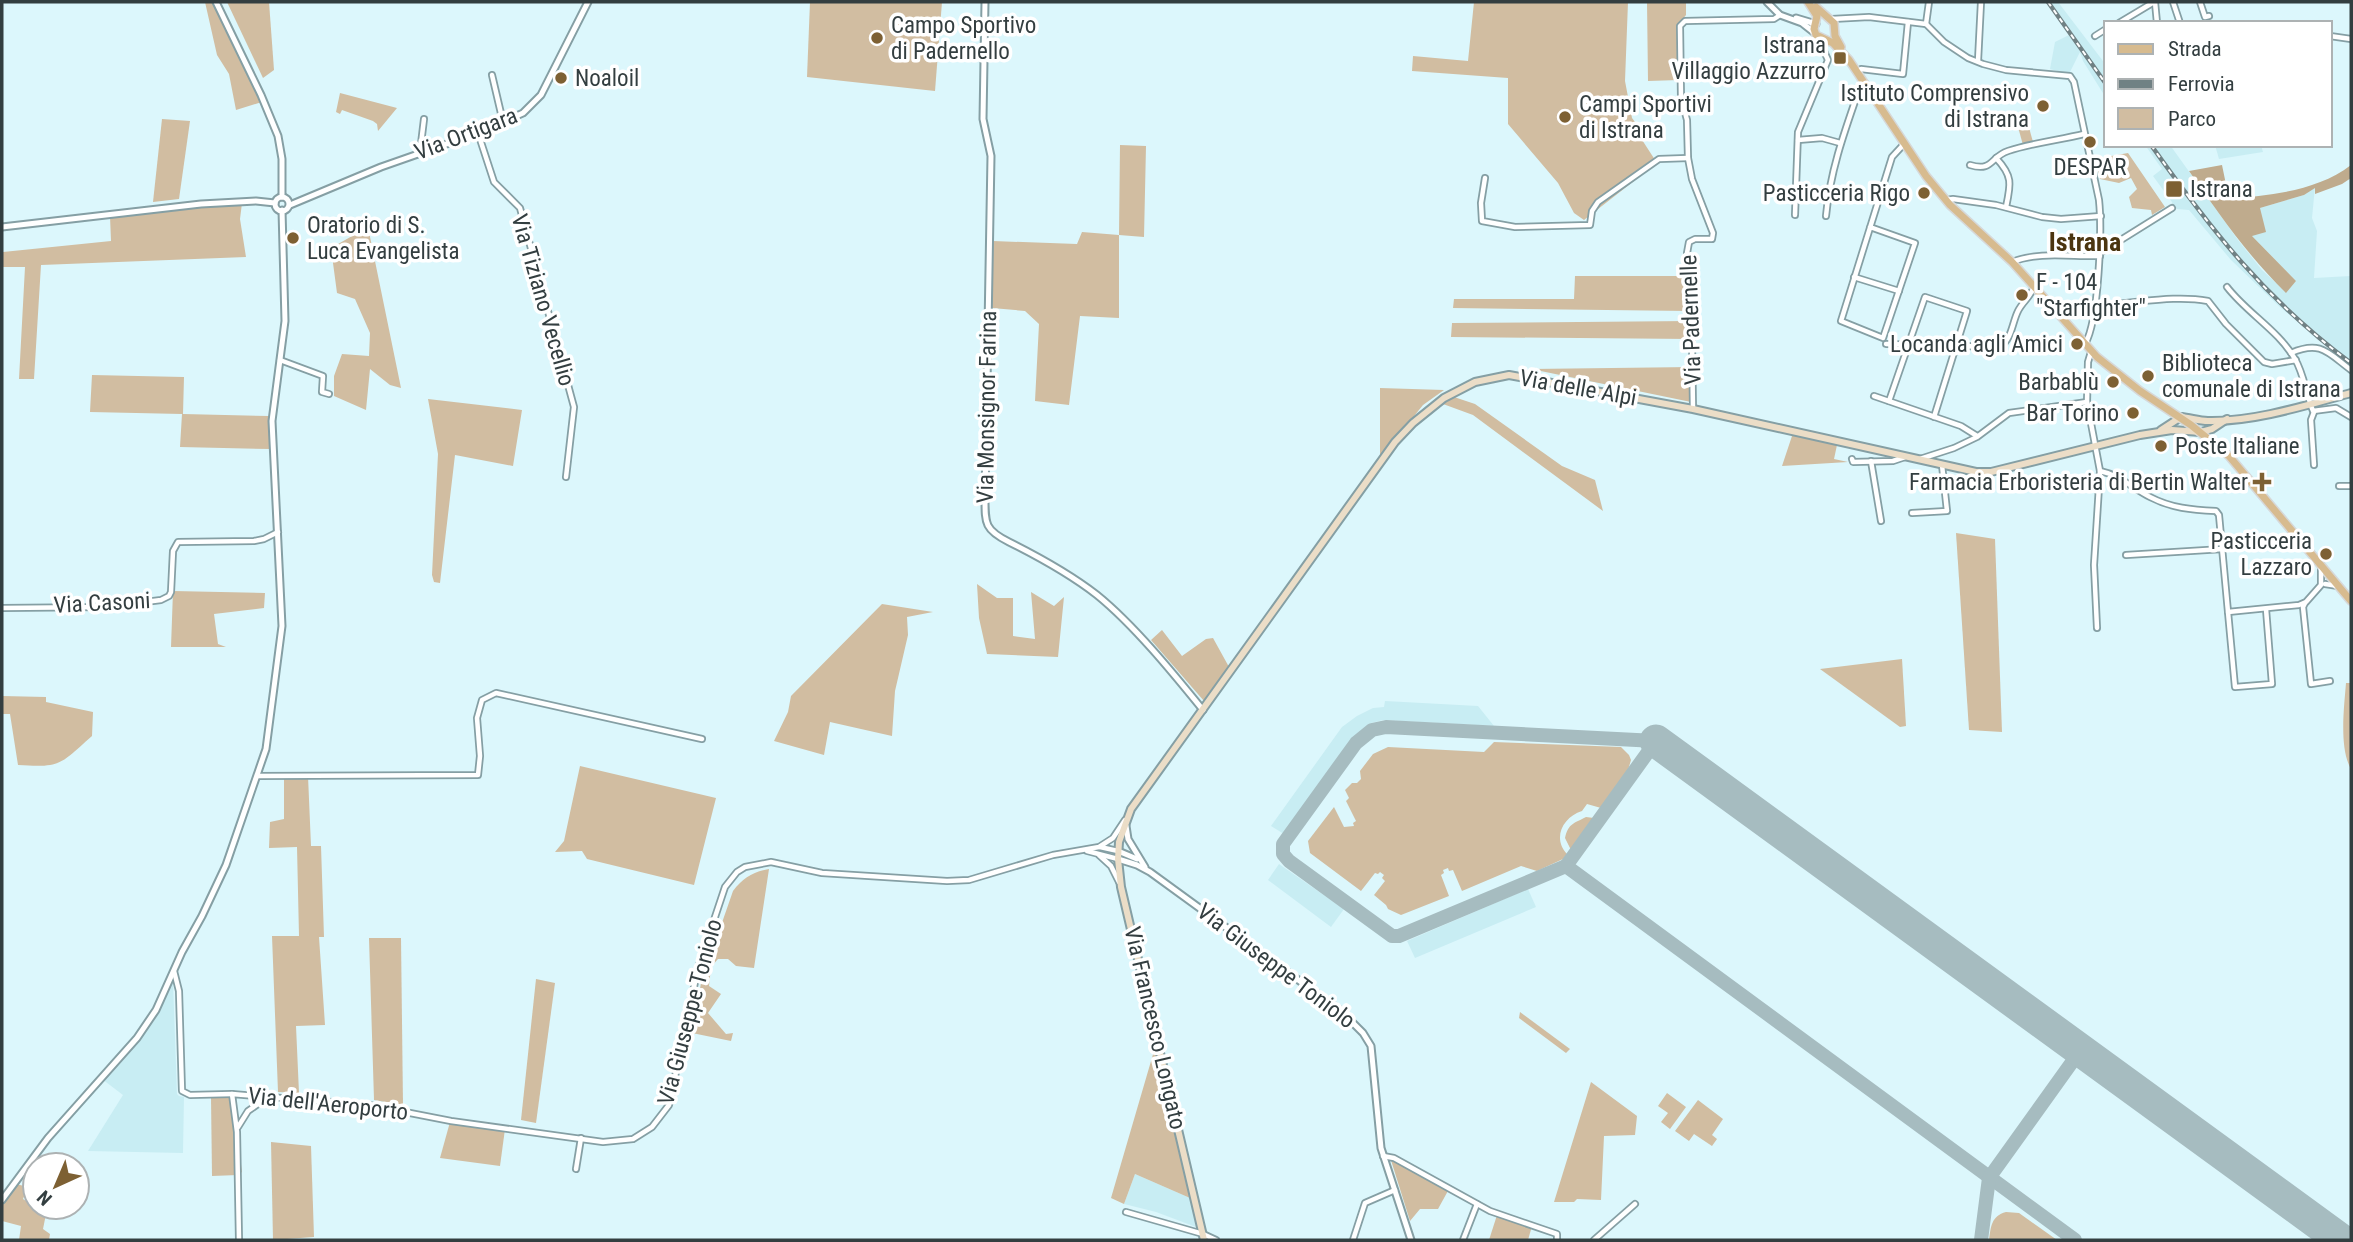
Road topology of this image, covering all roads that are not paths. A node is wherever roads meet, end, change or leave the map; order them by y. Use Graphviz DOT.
graph roads {
  1 [pos="216,2"];
  2 [pos="588,2"];
  3 [pos="985,2"];
  4 [pos="1767,2"];
  5 [pos="1810,2"];
  6 [pos="1929,2"];
  7 [pos="1981,2"];
  8 [pos="2154,2"];
  9 [pos="2173,2"];
  10 [pos="2200,2"];
  11 [pos="1783,16"];
  12 [pos="2209,16"];
  13 [pos="1828,19"];
  14 [pos="1847,19"];
  15 [pos="2122,21"];
  16 [pos="2157,21"];
  17 [pos="2179,21"];
  18 [pos="1908,22"];
  19 [pos="1816,23"];
  20 [pos="1926,24"];
  21 [pos="2104,30"];
  22 [pos="1835,32"];
  23 [pos="1816,35"];
  24 [pos="2095,36"];
  25 [pos="2332,36"];
  26 [pos="2351,39"];
  27 [pos="1824,42"];
  28 [pos="1849,60"];
  29 [pos="1978,61"];
  30 [pos="1857,72"];
  31 [pos="492,75"];
  32 [pos="1865,83"];
  33 [pos="424,119"];
  34 [pos="503,123"];
  35 [pos="478,133"];
  36 [pos="2084,134"];
  37 [pos="1798,140"];
  38 [pos="1840,143"];
  39 [pos="1904,144"];
  40 [pos="420,152"];
  41 [pos="1688,158"];
  42 [pos="1996,159"];
  43 [pos="1969,166"];
  44 [pos="1485,178"];
  45 [pos="282,197"];
  46 [pos="1946,201"];
  47 [pos="275,203"];
  48 [pos="290,205"];
  49 [pos="2006,207"];
  50 [pos="2172,208"];
  51 [pos="282,210"];
  52 [pos="1795,215"];
  53 [pos="1826,216"];
  54 [pos="2101,216"];
  55 [pos="2,227"];
  56 [pos="1870,227"];
  57 [pos="2100,255"];
  58 [pos="2012,262"];
  59 [pos="1854,277"];
  60 [pos="2034,286"];
  61 [pos="2227,286"];
  62 [pos="1899,291"];
  63 [pos="2043,296"];
  64 [pos="2026,301"];
  65 [pos="2094,305"];
  66 [pos="1886,344"];
  67 [pos="1910,344"];
  68 [pos="1956,345"];
  69 [pos="2088,348"];
  70 [pos="2291,353"];
  71 [pos="280,360"];
  72 [pos="2296,360"];
  73 [pos="2110,367"];
  74 [pos="2351,370"];
  75 [pos="2351,393"];
  76 [pos="329,394"];
  77 [pos="1874,396"];
  78 [pos="1889,401"];
  79 [pos="2087,402"];
  80 [pos="2310,404"];
  81 [pos="2165,407"];
  82 [pos="1693,408"];
  83 [pos="2314,412"];
  84 [pos="1934,417"];
  85 [pos="2182,417"];
  86 [pos="2351,418"];
  87 [pos="2214,423"];
  88 [pos="2162,429"];
  89 [pos="2172,430"];
  90 [pos="2201,432"];
  91 [pos="1977,437"];
  92 [pos="2095,444"];
  93 [pos="2220,448"];
  94 [pos="1907,456"];
  95 [pos="1852,459"];
  96 [pos="1920,459"];
  97 [pos="1871,461"];
  98 [pos="1942,465"];
  99 [pos="2314,465"];
  100 [pos="2100,471"];
  101 [pos="566,477"];
  102 [pos="2339,486"];
  103 [pos="2351,486"];
  104 [pos="1912,513"];
  105 [pos="1881,521"];
  106 [pos="278,532"];
  107 [pos="2223,550"];
  108 [pos="2126,555"];
  109 [pos="2318,561"];
  110 [pos="2331,578"];
  111 [pos="2322,584"];
  112 [pos="2340,587"];
  113 [pos="2351,601"];
  114 [pos="2306,602"];
  115 [pos="2,608"];
  116 [pos="2266,609"];
  117 [pos="2228,612"];
  118 [pos="2097,628"];
  119 [pos="2330,681"];
  120 [pos="1203,710"];
  121 [pos="702,739"];
  122 [pos="258,775"];
  123 [pos="1127,817"];
  124 [pos="1099,847"];
  125 [pos="1083,851"];
  126 [pos="1118,851"];
  127 [pos="1099,855"];
  128 [pos="1118,859"];
  129 [pos="1129,862"];
  130 [pos="1142,863"];
  131 [pos="1150,872"];
  132 [pos="1119,873"];
  133 [pos="1121,887"];
  134 [pos="174,971"];
  135 [pos="232,1094"];
  136 [pos="268,1097"];
  137 [pos="528,1130"];
  138 [pos="237,1132"];
  139 [pos="581,1138"];
  140 [pos="1383,1156"];
  141 [pos="576,1169"];
  142 [pos="1395,1190"];
  143 [pos="2,1200"];
  144 [pos="1477,1204"];
  145 [pos="1635,1204"];
  146 [pos="1126,1212"];
  147 [pos="1204,1237"];
  148 [pos="239,1240"];
  149 [pos="1216,1240"];
  150 [pos="1353,1240"];
  151 [pos="1411,1240"];
  152 [pos="1463,1240"];
  153 [pos="1558,1240"];
  154 [pos="1594,1240"];
  1 -- 45 [label="street"];
  2 -- 34 [label="street, Via Ortigara"];
  3 -- 120 [label="street, Via Monsignor Farina"];
  4 -- 11 [label="street"];
  5 -- 13 [label="main road"];
  5 -- 19 [label="main road"];
  6 -- 20 [label="street"];
  7 -- 29 [label="street"];
  8 -- 15 [label="street"];
  8 -- 16 [label="street"];
  9 -- 17 [label="street"];
  10 -- 12 [label="street"];
  11 -- 19 [label="street"];
  11 -- 23 [label="street"];
  11 -- 41 [label="street, Via Padernelle"];
  13 -- 14 [label="street"];
  13 -- 19 [label="main road"];
  13 -- 22 [label="main road"];
  14 -- 18 [label="street"];
  14 -- 22 [label="street"];
  18 -- 20 [label="street"];
  18 -- 30 [label="street"];
  19 -- 23 [label="main road"];
  20 -- 29 [label="street"];
  21 -- 24 [label="street"];
  22 -- 27 [label="main road"];
  22 -- 28 [label="main road"];
  23 -- 27 [label="main road"];
  25 -- 26 [label="street"];
  27 -- 28 [label="main road"];
  27 -- 37 [label="street"];
  28 -- 30 [label="main road"];
  29 -- 36 [label="street"];
  30 -- 32 [label="main road"];
  31 -- 34 [label="street"];
  32 -- 38 [label="street"];
  32 -- 39 [label="main road"];
  33 -- 40 [label="street"];
  34 -- 35 [label="street, Via Ortigara"];
  35 -- 40 [label="street, Via Ortigara"];
  35 -- 101 [label="street, Via Tiziano Vecellio"];
  36 -- 42 [label="street"];
  36 -- 54 [label="street"];
  37 -- 38 [label="street"];
  37 -- 52 [label="street"];
  38 -- 53 [label="street"];
  39 -- 46 [label="main road"];
  39 -- 56 [label="street"];
  40 -- 48 [label="street, Via Ortigara"];
  41 -- 44 [label="street"];
  41 -- 82 [label="street, Via Padernelle"];
  42 -- 43 [label="street"];
  42 -- 49 [label="street"];
  45 -- 47 [label="street"];
  45 -- 48 [label="street"];
  46 -- 49 [label="street"];
  46 -- 58 [label="main road"];
  47 -- 51 [label="street"];
  47 -- 55 [label="street"];
  48 -- 51 [label="street"];
  49 -- 54 [label="street"];
  50 -- 57 [label="street"];
  51 -- 71 [label="street"];
  54 -- 57 [label="street"];
  56 -- 59 [label="street"];
  56 -- 62 [label="street"];
  57 -- 58 [label="street"];
  57 -- 65 [label="street"];
  58 -- 60 [label="main road"];
  59 -- 62 [label="street"];
  59 -- 62 [label="street"];
  60 -- 63 [label="main road"];
  60 -- 64 [label="street"];
  61 -- 70 [label="street"];
  63 -- 64 [label="street"];
  63 -- 69 [label="main road"];
  64 -- 68 [label="street"];
  65 -- 69 [label="street"];
  65 -- 72 [label="street"];
  66 -- 67 [label="street"];
  67 -- 68 [label="street"];
  67 -- 68 [label="street"];
  67 -- 78 [label="street"];
  68 -- 84 [label="street"];
  69 -- 73 [label="main road"];
  69 -- 79 [label="street"];
  70 -- 72 [label="street"];
  70 -- 74 [label="street"];
  71 -- 76 [label="street"];
  71 -- 106 [label="street"];
  72 -- 80 [label="street"];
  73 -- 81 [label="main road"];
  73 -- 85 [label="main road"];
  75 -- 80 [label="main road"];
  77 -- 78 [label="street"];
  78 -- 84 [label="street"];
  79 -- 91 [label="street"];
  79 -- 92 [label="street"];
  80 -- 83 [label="street"];
  80 -- 87 [label="main road"];
  81 -- 85 [label="main road"];
  81 -- 88 [label="main road"];
  82 -- 94 [label="main road, Via delle Alpi"];
  82 -- 120 [label="main road, Via delle Alpi"];
  83 -- 86 [label="street"];
  83 -- 99 [label="street"];
  84 -- 91 [label="street"];
  85 -- 87 [label="main road"];
  85 -- 88 [label="main road"];
  85 -- 89 [label="main road"];
  85 -- 90 [label="main road"];
  87 -- 90 [label="main road"];
  87 -- 93 [label="main road"];
  88 -- 89 [label="main road, Via delle Alpi"];
  88 -- 92 [label="main road, Via delle Alpi"];
  89 -- 90 [label="main road, Via delle Alpi"];
  90 -- 93 [label="main road"];
  91 -- 96 [label="street"];
  92 -- 98 [label="main road, Via delle Alpi"];
  92 -- 100 [label="street"];
  93 -- 109 [label="main road"];
  94 -- 96 [label="main road, Via delle Alpi"];
  94 -- 97 [label="street"];
  95 -- 97 [label="street"];
  96 -- 98 [label="main road, Via delle Alpi"];
  97 -- 105 [label="street"];
  98 -- 104 [label="street"];
  100 -- 107 [label="street"];
  100 -- 118 [label="street"];
  102 -- 103 [label="street"];
  106 -- 115 [label="street, Via Casoni"];
  106 -- 122 [label="street"];
  107 -- 108 [label="street"];
  107 -- 117 [label="street"];
  109 -- 110 [label="main road"];
  109 -- 111 [label="street"];
  110 -- 111 [label="street"];
  110 -- 112 [label="main road"];
  111 -- 112 [label="street"];
  111 -- 114 [label="street"];
  112 -- 113 [label="main road"];
  114 -- 116 [label="street"];
  114 -- 119 [label="street"];
  116 -- 117 [label="street"];
  116 -- 117 [label="street"];
  120 -- 123 [label="main road, Via delle Alpi"];
  121 -- 122 [label="street"];
  122 -- 134 [label="street"];
  123 -- 124 [label="street"];
  123 -- 126 [label="main road, Via Francesco Longato"];
  123 -- 130 [label="street, Via Giuseppe Toniolo"];
  124 -- 125 [label="street, Via Giuseppe Toniolo"];
  124 -- 126 [label="street, Via Giuseppe Toniolo"];
  125 -- 127 [label="street, Via Giuseppe Toniolo"];
  125 -- 139 [label="street, Via Giuseppe Toniolo"];
  126 -- 128 [label="main road, Via Francesco Longato"];
  126 -- 130 [label="street"];
  127 -- 128 [label="street, Via Giuseppe Toniolo"];
  127 -- 133 [label="street"];
  128 -- 129 [label="street, Via Giuseppe Toniolo"];
  128 -- 132 [label="main road, Via Francesco Longato"];
  129 -- 131 [label="street, Via Giuseppe Toniolo"];
  129 -- 132 [label="street"];
  130 -- 131 [label="street, Via Giuseppe Toniolo"];
  131 -- 140 [label="street, Via Giuseppe Toniolo"];
  132 -- 133 [label="main road, Via Francesco Longato"];
  133 -- 147 [label="main road, Via Francesco Longato"];
  134 -- 135 [label="street"];
  134 -- 143 [label="street"];
  135 -- 136 [label="street, Via dell'Aeroporto"];
  135 -- 138 [label="street, Via dell'Aeroporto"];
  136 -- 137 [label="street, Via dell'Aeroporto"];
  136 -- 138 [label="street"];
  137 -- 139 [label="street, Via Giuseppe Toniolo"];
  138 -- 148 [label="street, Via dell'Aeroporto"];
  139 -- 141 [label="street"];
  140 -- 142 [label="street, Via Giuseppe Toniolo"];
  140 -- 144 [label="street"];
  142 -- 150 [label="street"];
  142 -- 151 [label="street, Via Giuseppe Toniolo"];
  144 -- 152 [label="street"];
  144 -- 153 [label="street"];
  145 -- 154 [label="street"];
  146 -- 147 [label="street"];
  147 -- 149 [label="street"];
}
